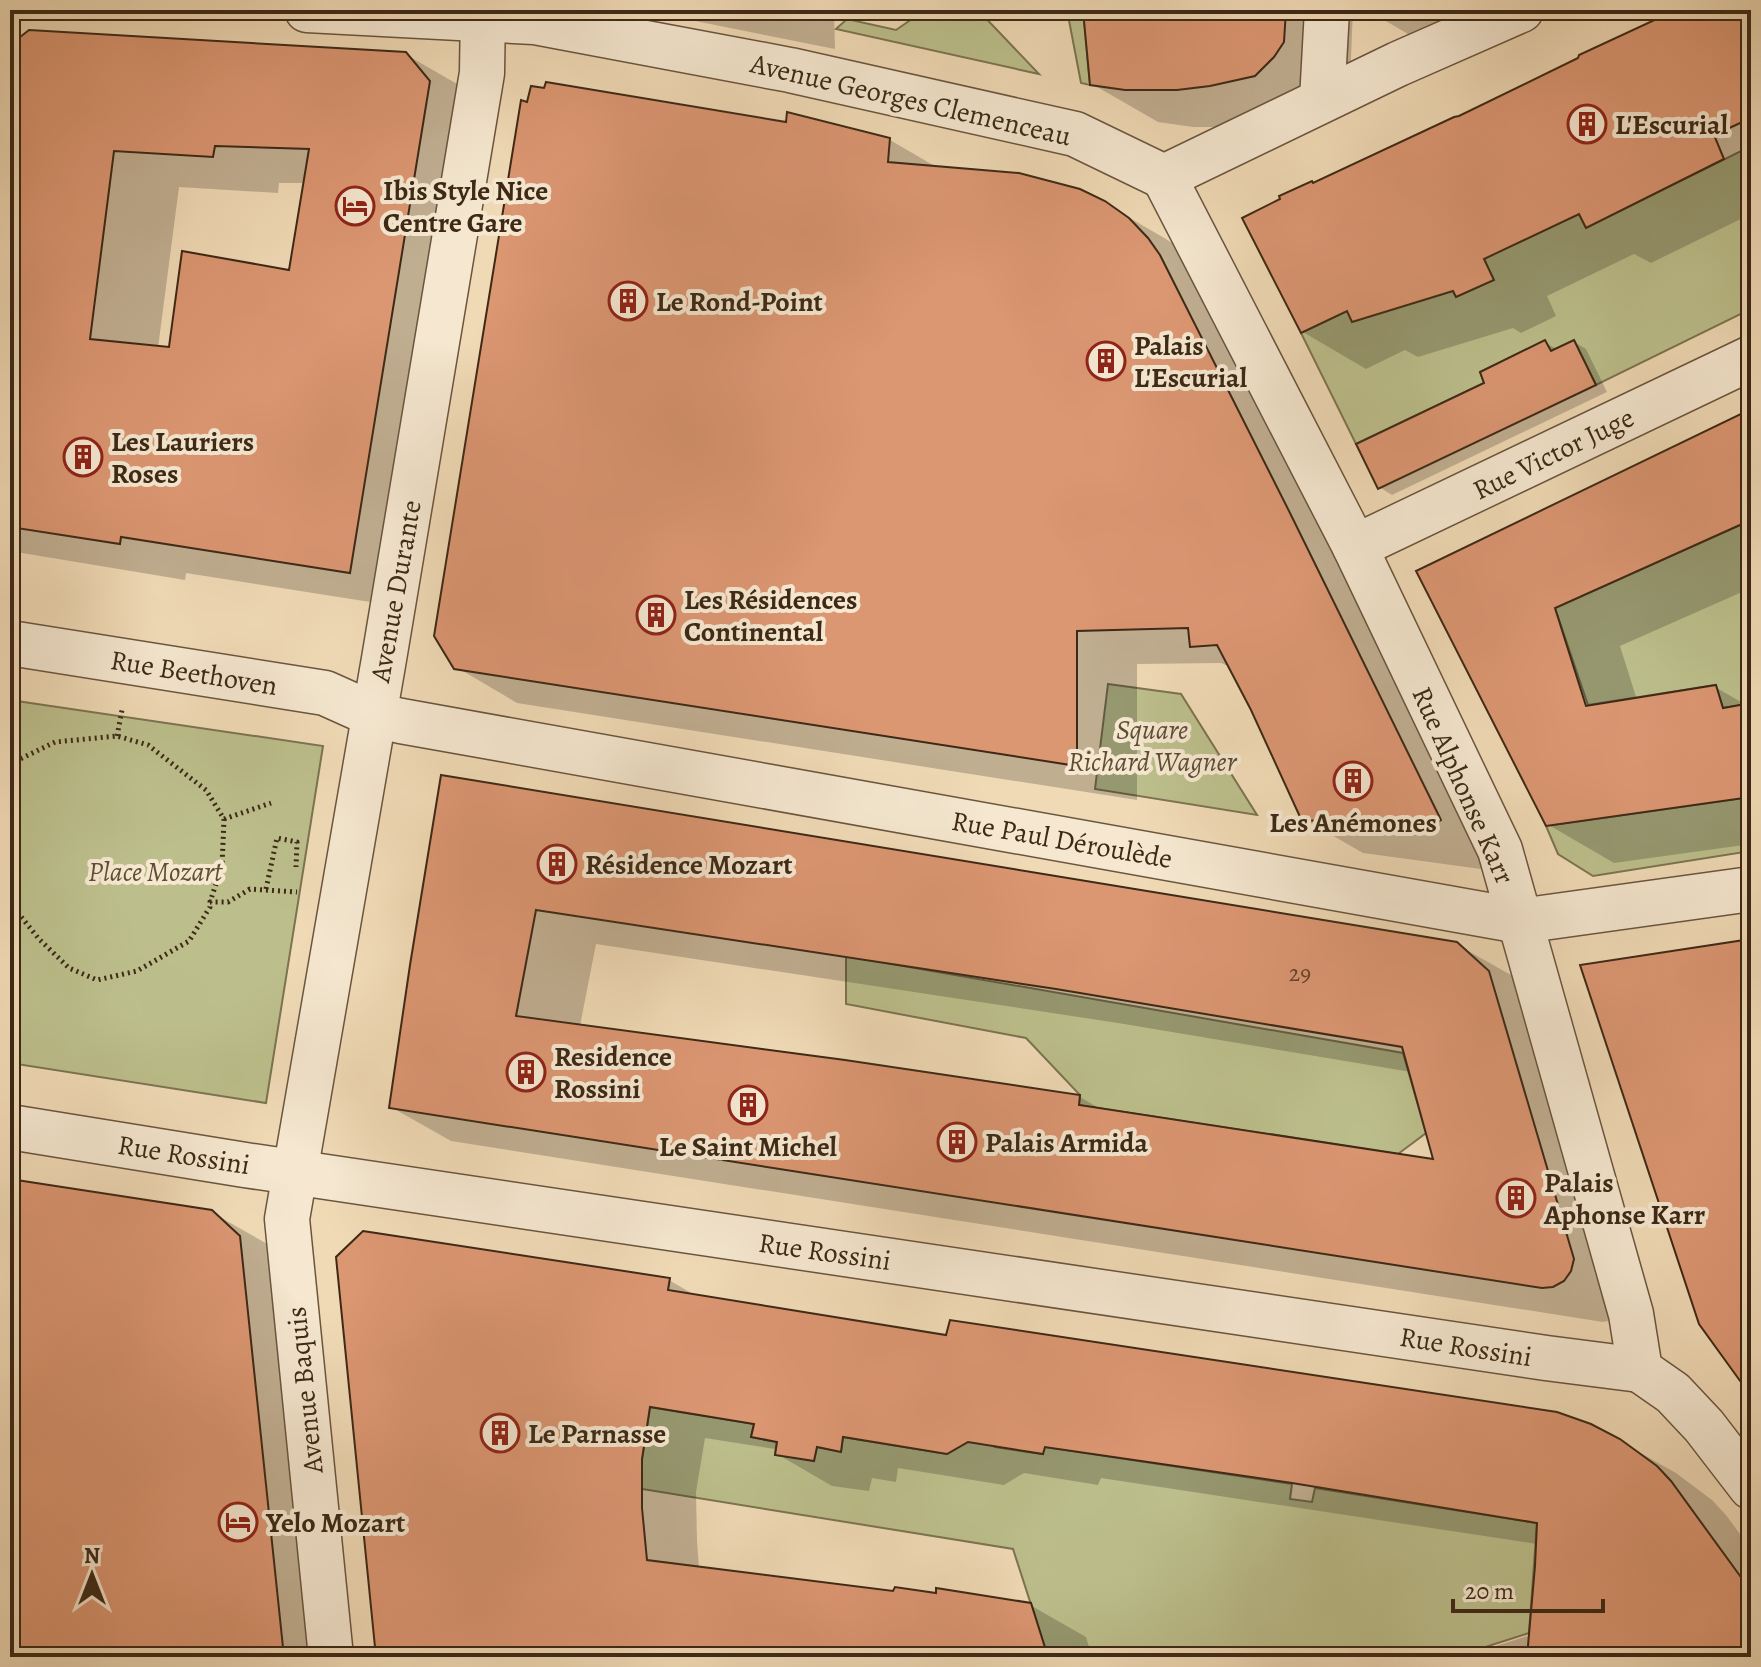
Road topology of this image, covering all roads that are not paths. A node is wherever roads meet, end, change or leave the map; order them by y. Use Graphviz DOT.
graph roads {
  1 [pos="307,10"];
  2 [pos="1327,10"];
  3 [pos="1521,10"];
  4 [pos="483,15"];
  5 [pos="1322,100"];
  6 [pos="1164,177"];
  7 [pos="1751,358"];
  8 [pos="1355,547"];
  9 [pos="10,643"];
  10 [pos="374,715"];
  11 [pos="1751,889"];
  12 [pos="1520,921"];
  13 [pos="10,1127"];
  14 [pos="295,1171"];
  15 [pos="1640,1370"];
  16 [pos="1751,1487"];
  17 [pos="331,1657"];
  1 -- 4 [label="street, Avenue Georges Clemenceau"];
  2 -- 5 [label="street"];
  3 -- 5 [label="street"];
  4 -- 6 [label="street, Avenue Georges Clemenceau"];
  4 -- 10 [label="street, Avenue Durante"];
  5 -- 6 [label="street"];
  6 -- 8 [label="street, Rue Alphonse Karr"];
  7 -- 8 [label="street, Rue Victor Juge"];
  8 -- 12 [label="street, Rue Alphonse Karr"];
  9 -- 10 [label="street, Rue Beethoven"];
  10 -- 12 [label="street, Rue Paul Déroulède"];
  10 -- 14 [label="street, Avenue Durante"];
  11 -- 12 [label="street, Rue Paul Déroulède"];
  12 -- 15 [label="street, Rue Alphonse Karr"];
  13 -- 14 [label="street, Rue Rossini"];
  14 -- 15 [label="street, Rue Rossini"];
  14 -- 17 [label="street, Avenue Baquis"];
  15 -- 16 [label="street"];
}
